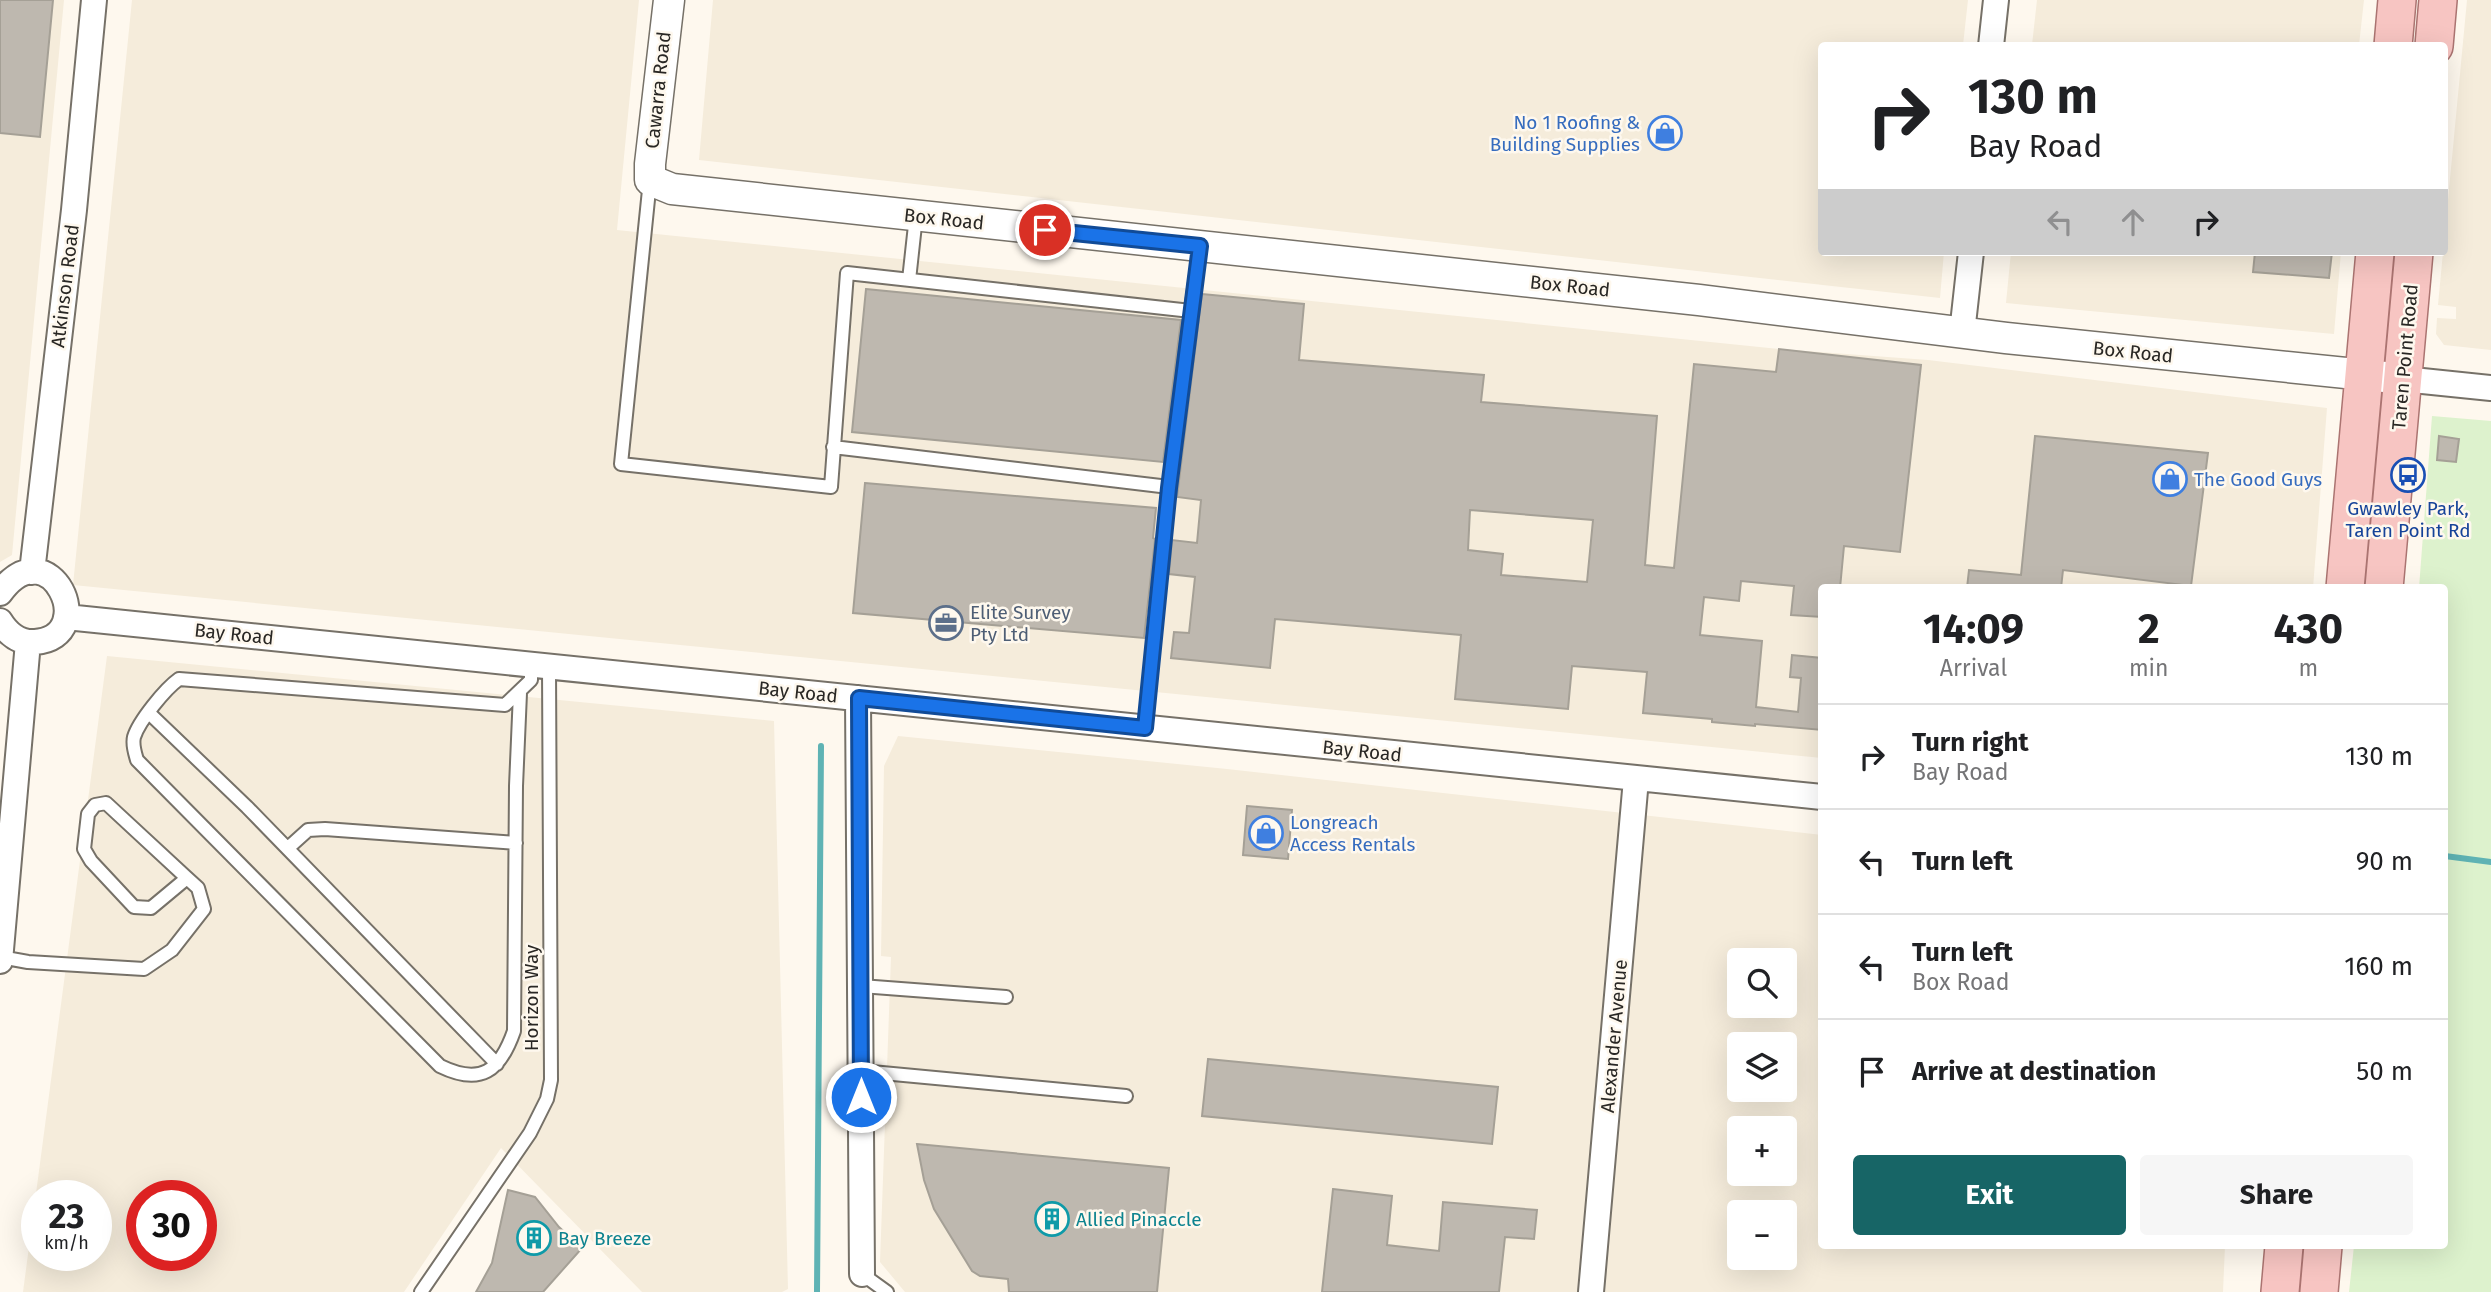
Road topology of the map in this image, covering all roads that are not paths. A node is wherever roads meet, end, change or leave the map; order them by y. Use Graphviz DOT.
graph roads {
  1 [pos="94,0"];
  2 [pos="668,0"];
  3 [pos="1996,0"];
  4 [pos="2397,0"];
  5 [pos="2438,0"];
  6 [pos="1991,42"];
  7 [pos="2393,42"];
  8 [pos="2434,42"];
  9 [pos="650,180"];
  10 [pos="916,216"];
  11 [pos="1200,246"];
  12 [pos="1970,256"];
  13 [pos="2375,256"];
  14 [pos="2414,256"];
  15 [pos="909,280"];
  16 [pos="1191,312"];
  17 [pos="1962,333"];
  18 [pos="2364,375"];
  19 [pos="2403,379"];
  20 [pos="2491,388"];
  21 [pos="833,447"];
  22 [pos="1169,488"];
  23 [pos="32,572"];
  24 [pos="2345,584"];
  25 [pos="2384,584"];
  26 [pos="0,593"];
  27 [pos="66,617"];
  28 [pos="0,621"];
  29 [pos="28,642"];
  30 [pos="540,666"];
  31 [pos="520,693"];
  32 [pos="859,698"];
  33 [pos="149,713"];
  34 [pos="1145,728"];
  35 [pos="1636,779"];
  36 [pos="1818,797"];
  37 [pos="516,843"];
  38 [pos="288,848"];
  39 [pos="187,878"];
  40 [pos="0,959"];
  41 [pos="860,986"];
  42 [pos="1006,997"];
  43 [pos="498,1064"];
  44 [pos="861,1071"];
  45 [pos="1126,1096"];
  46 [pos="2284,1249"];
  47 [pos="2323,1249"];
  48 [pos="866,1283"];
  49 [pos="421,1292"];
  50 [pos="887,1292"];
  51 [pos="1591,1292"];
  52 [pos="2280,1292"];
  53 [pos="2319,1292"];
  1 -- 23 [label="street, Atkinson Road"];
  2 -- 9 [label="street, Cawarra Road"];
  3 -- 6 [label="street"];
  4 -- 7 [label="main road"];
  5 -- 8 [label="main road"];
  9 -- 10 [label="street, Box Road"];
  9 -- 21 [label="lane"];
  10 -- 11 [label="street, Box Road"];
  10 -- 15 [label="lane"];
  11 -- 16 [label="lane"];
  11 -- 17 [label="street, Box Road"];
  12 -- 17 [label="street"];
  13 -- 18 [label="main road, Taren Point Road"];
  14 -- 19 [label="main road, Taren Point Road"];
  15 -- 16 [label="lane"];
  15 -- 21 [label="lane"];
  16 -- 22 [label="lane"];
  17 -- 18 [label="street, Box Road"];
  18 -- 19 [label="street, Box Road"];
  18 -- 24 [label="main road, Taren Point Road"];
  19 -- 20 [label="street, Box Road"];
  19 -- 25 [label="main road, Taren Point Road"];
  21 -- 22 [label="lane"];
  22 -- 34 [label="lane"];
  23 -- 26 [label="street"];
  23 -- 27 [label="street"];
  27 -- 29 [label="street"];
  27 -- 30 [label="street, Bay Road"];
  28 -- 29 [label="street"];
  29 -- 40 [label="street"];
  30 -- 31 [label="lane"];
  30 -- 32 [label="street, Bay Road"];
  30 -- 49 [label="lane, Horizon Way"];
  31 -- 33 [label="lane"];
  31 -- 37 [label="lane"];
  32 -- 34 [label="street, Bay Road"];
  32 -- 41 [label="street"];
  33 -- 38 [label="lane"];
  33 -- 43 [label="lane"];
  34 -- 35 [label="street, Bay Road"];
  35 -- 36 [label="street, Bay Road"];
  35 -- 51 [label="street, Alexander Avenue"];
  37 -- 38 [label="lane"];
  37 -- 43 [label="lane"];
  38 -- 43 [label="lane"];
  39 -- 39 [label="lane"];
  39 -- 40 [label="lane"];
  41 -- 42 [label="lane"];
  41 -- 44 [label="street"];
  44 -- 45 [label="lane"];
  44 -- 48 [label="street"];
  46 -- 52 [label="main road"];
  47 -- 53 [label="main road"];
  48 -- 50 [label="lane"];
}
